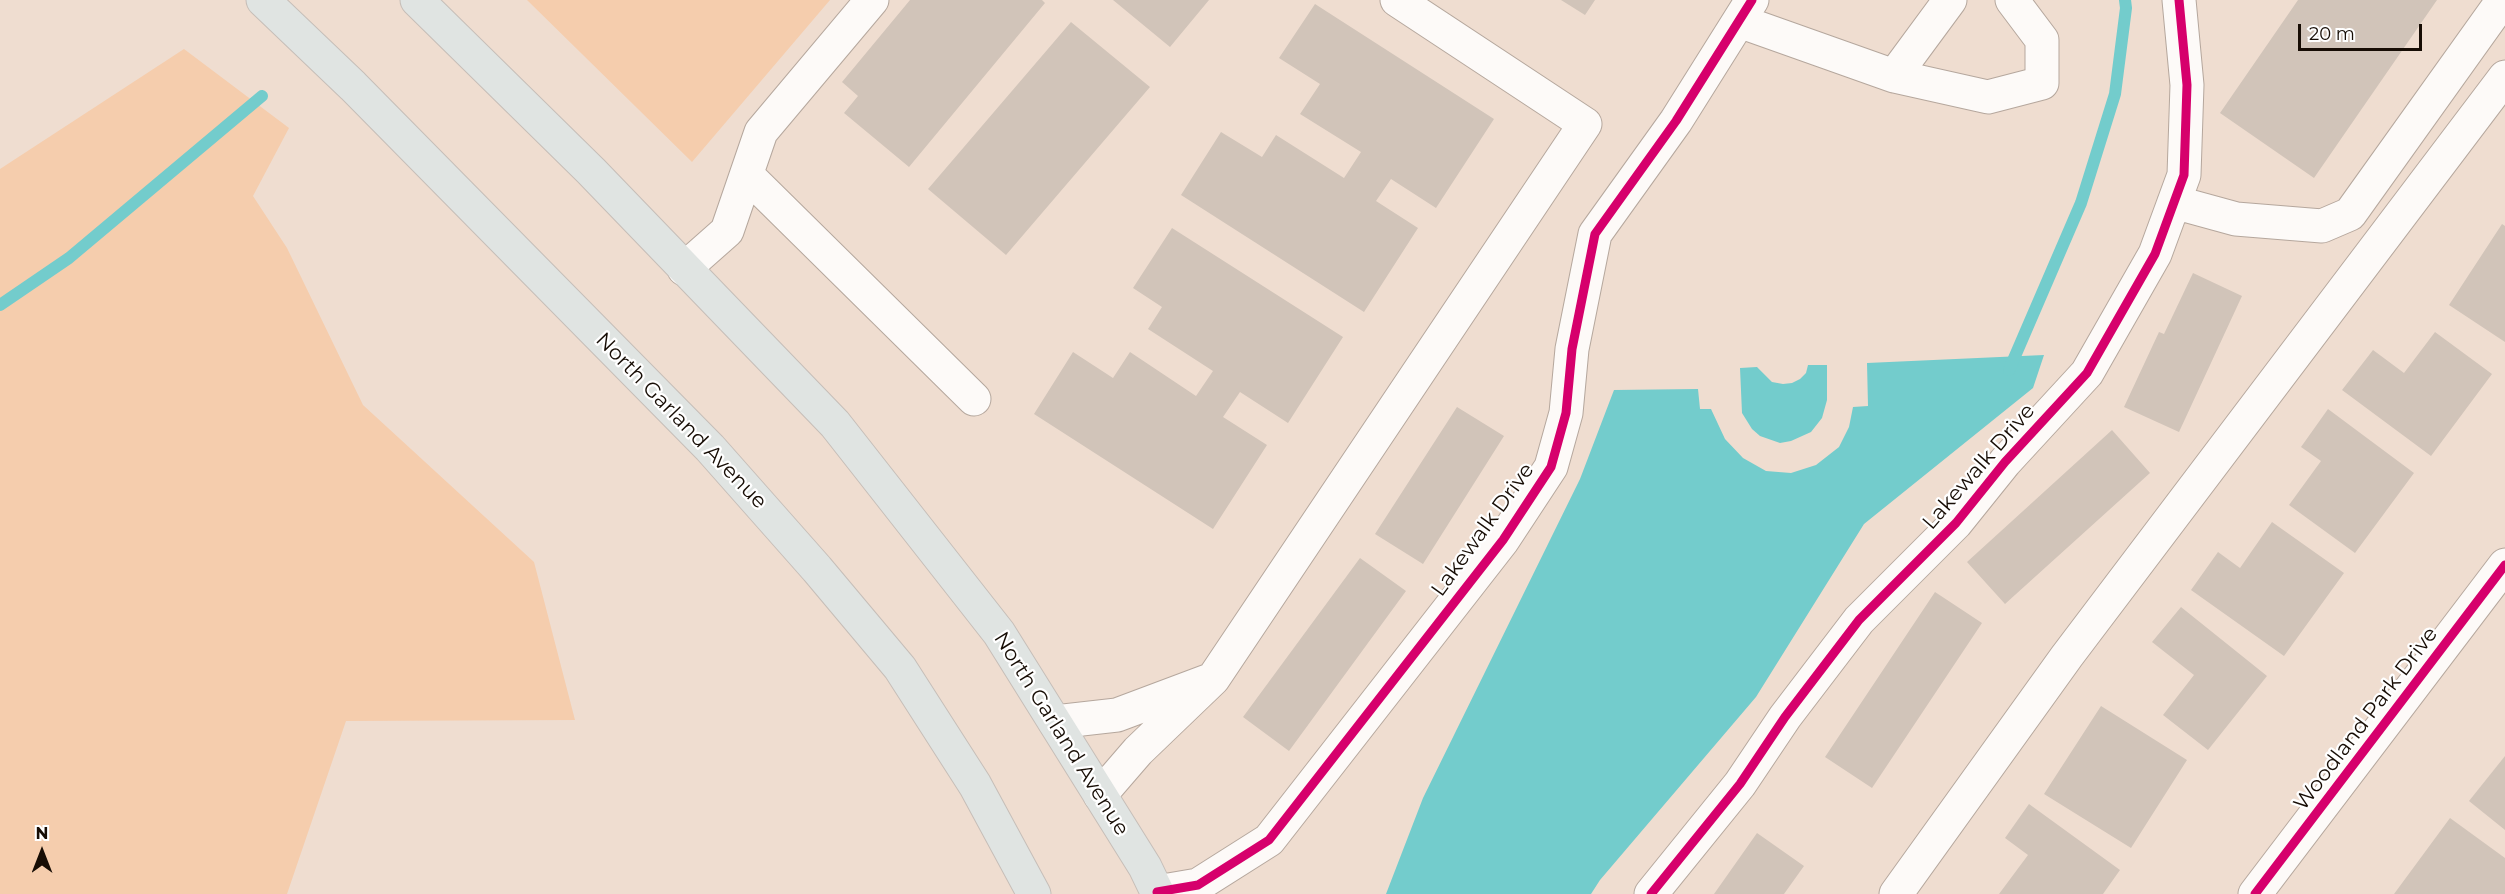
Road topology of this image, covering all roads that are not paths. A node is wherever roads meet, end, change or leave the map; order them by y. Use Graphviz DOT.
graph roads {
  1 [pos="263,0"];
  2 [pos="417,0"];
  3 [pos="872,0"];
  4 [pos="1397,0"];
  5 [pos="1950,0"];
  6 [pos="2012,0"];
  7 [pos="2179,0"];
  8 [pos="2504,0"];
  9 [pos="1746,10"];
  10 [pos="1894,76"];
  11 [pos="2505,77"];
  12 [pos="747,175"];
  13 [pos="2174,202"];
  14 [pos="684,268"];
  15 [pos="974,399"];
  16 [pos="2505,565"];
  17 [pos="1213,679"];
  18 [pos="1055,722"];
  19 [pos="1100,795"];
  20 [pos="1156,893"];
  21 [pos="1034,894"];
  22 [pos="1651,894"];
  23 [pos="1896,894"];
  24 [pos="2256,894"];
  1 -- 21 [label="main road, North Garland Avenue"];
  2 -- 14 [label="main road, North Garland Avenue"];
  3 -- 12 [label="street"];
  4 -- 17 [label="street"];
  5 -- 10 [label="street"];
  6 -- 10 [label="street"];
  7 -- 13 [label="street, Lakewalk Drive"];
  8 -- 13 [label="street"];
  9 -- 10 [label="street"];
  9 -- 20 [label="street, Lakewalk Drive"];
  11 -- 23 [label="street"];
  12 -- 14 [label="street"];
  12 -- 15 [label="street"];
  13 -- 22 [label="street, Lakewalk Drive"];
  14 -- 18 [label="main road, North Garland Avenue"];
  16 -- 24 [label="street, Woodland Park Drive"];
  17 -- 18 [label="street"];
  17 -- 19 [label="street"];
  18 -- 19 [label="main road, North Garland Avenue"];
  19 -- 20 [label="main road, North Garland Avenue"];
}
